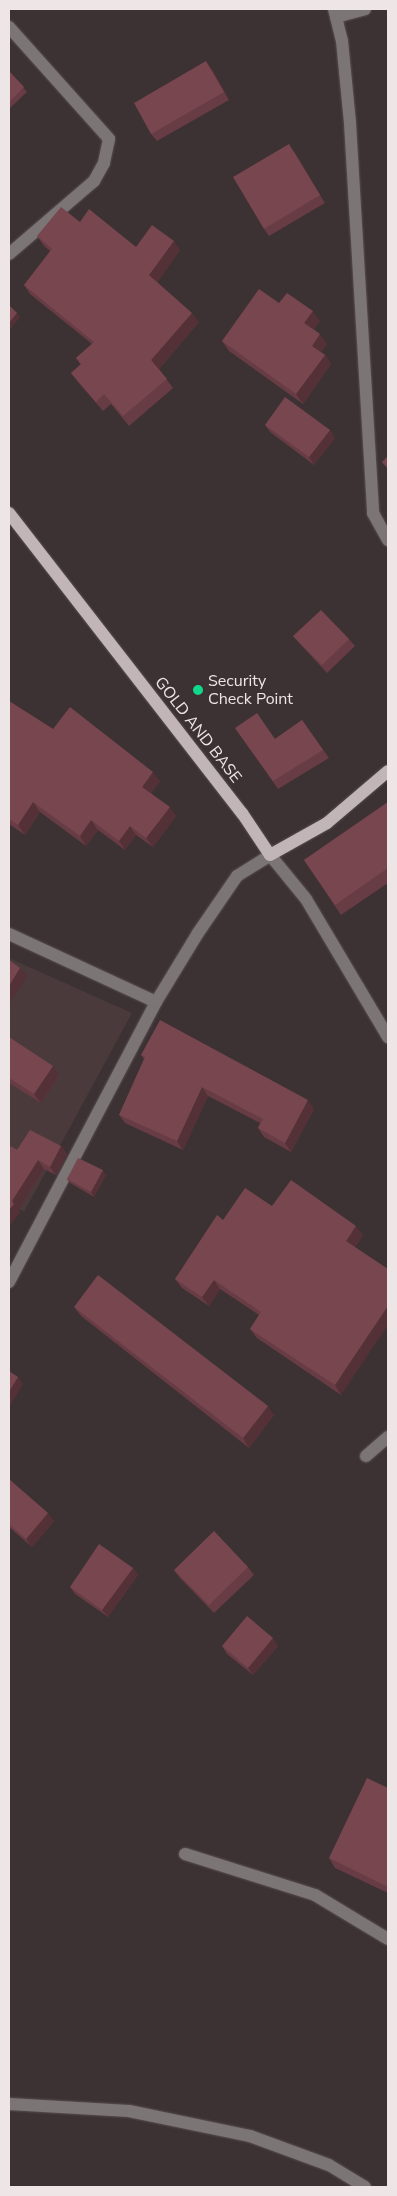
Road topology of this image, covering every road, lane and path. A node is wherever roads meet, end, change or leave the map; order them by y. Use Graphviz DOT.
graph roads {
  1 [pos="365,9"];
  2 [pos="335,13"];
  3 [pos="9,27"];
  4 [pos="9,254"];
  5 [pos="9,513"];
  6 [pos="388,540"];
  7 [pos="388,771"];
  8 [pos="270,855"];
  9 [pos="9,934"];
  10 [pos="156,1002"];
  11 [pos="388,1038"];
  12 [pos="9,1282"];
  13 [pos="388,1437"];
  14 [pos="366,1456"];
  15 [pos="185,1854"];
  16 [pos="388,1939"];
  17 [pos="9,2104"];
  18 [pos="365,2187"];
  1 -- 2 [label="street"];
  2 -- 6 [label="street"];
  3 -- 4 [label="street"];
  5 -- 8 [label="main road, GOLD AND BASE"];
  7 -- 8 [label="main road"];
  8 -- 10 [label="street"];
  8 -- 11 [label="street"];
  9 -- 10 [label="street"];
  10 -- 12 [label="street"];
  13 -- 14 [label="street"];
  15 -- 16 [label="street"];
  17 -- 18 [label="street"];
}
